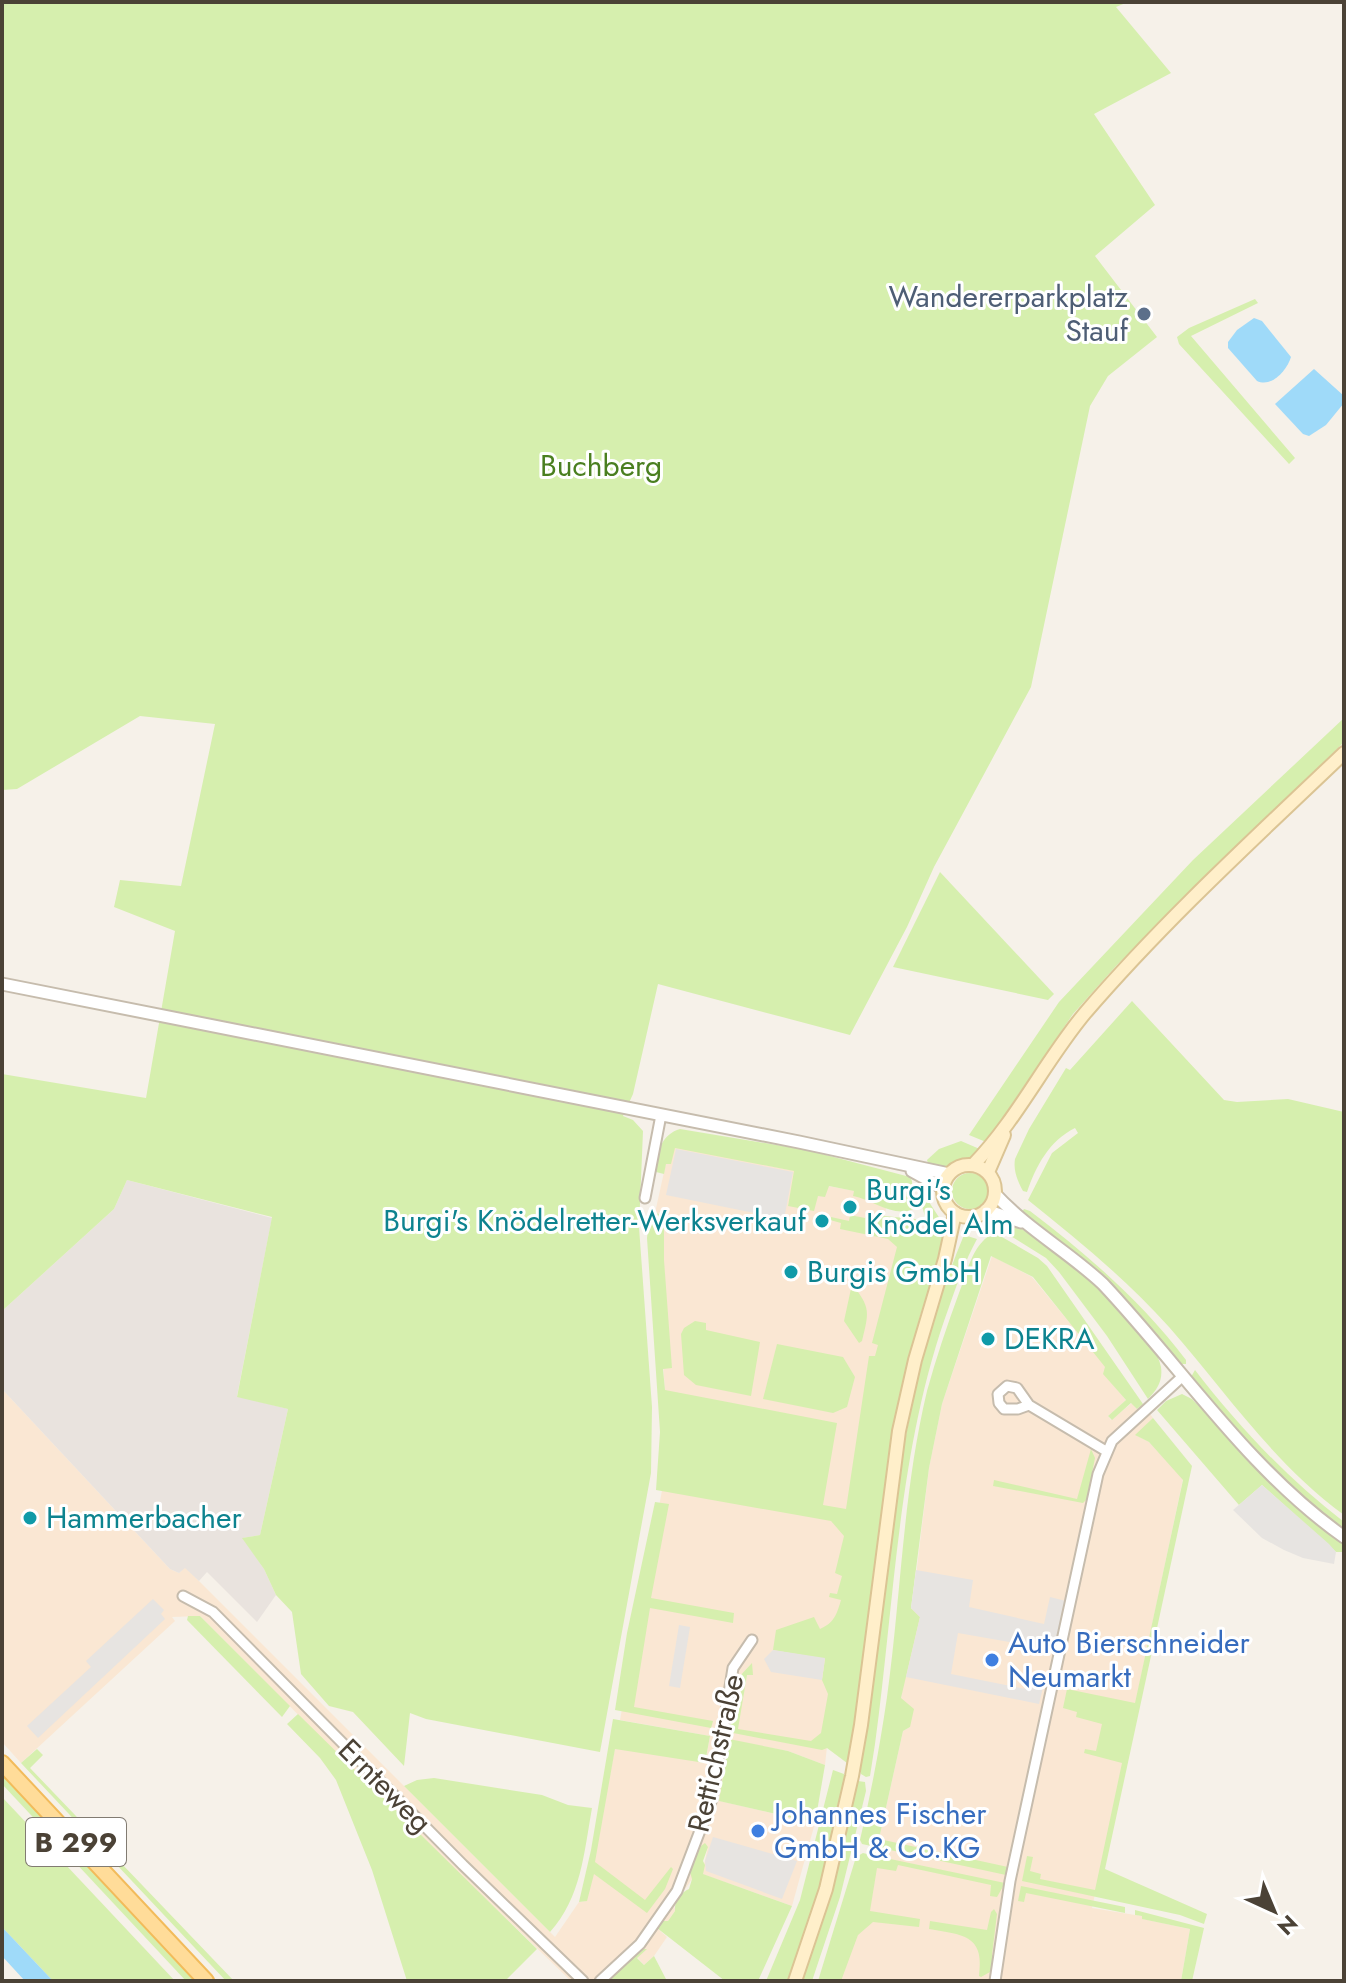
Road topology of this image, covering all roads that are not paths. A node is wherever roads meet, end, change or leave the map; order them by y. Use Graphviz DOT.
graph roads {
  1 [pos="1344,753"];
  2 [pos="2,984"];
  3 [pos="661,1115"];
  4 [pos="1011,1117"];
  5 [pos="896,1164"];
  6 [pos="973,1165"];
  7 [pos="988,1172"];
  8 [pos="949,1174"];
  9 [pos="943,1188"];
  10 [pos="995,1194"];
  11 [pos="645,1198"];
  12 [pos="986,1210"];
  13 [pos="955,1213"];
  14 [pos="971,1217"];
  15 [pos="1026,1224"];
  16 [pos="945,1259"];
  17 [pos="1183,1376"];
  18 [pos="1029,1405"];
  19 [pos="1106,1451"];
  20 [pos="1344,1537"];
  21 [pos="183,1596"];
  22 [pos="752,1640"];
  23 [pos="2,1763"];
  24 [pos="206,1981"];
  25 [pos="583,1981"];
  26 [pos="600,1981"];
  27 [pos="795,1981"];
  28 [pos="995,1981"];
  1 -- 4 [label="main road"];
  2 -- 3 [label="street"];
  3 -- 5 [label="street"];
  3 -- 11 [label="street"];
  4 -- 6 [label="main road"];
  4 -- 7 [label="main road"];
  5 -- 8 [label="street"];
  5 -- 9 [label="street"];
  6 -- 7 [label="main road"];
  6 -- 8 [label="main road"];
  7 -- 10 [label="main road"];
  8 -- 9 [label="main road"];
  9 -- 13 [label="main road"];
  10 -- 12 [label="main road"];
  10 -- 15 [label="street"];
  12 -- 14 [label="main road"];
  12 -- 15 [label="street"];
  13 -- 14 [label="main road"];
  13 -- 16 [label="main road"];
  14 -- 16 [label="main road"];
  15 -- 17 [label="street"];
  16 -- 27 [label="main road"];
  17 -- 19 [label="street"];
  17 -- 20 [label="street"];
  18 -- 19 [label="street"];
  19 -- 28 [label="street"];
  21 -- 25 [label="street, Ernteweg"];
  22 -- 26 [label="street, Rettichstraße"];
  23 -- 24 [label="main road, B 299"];
}
